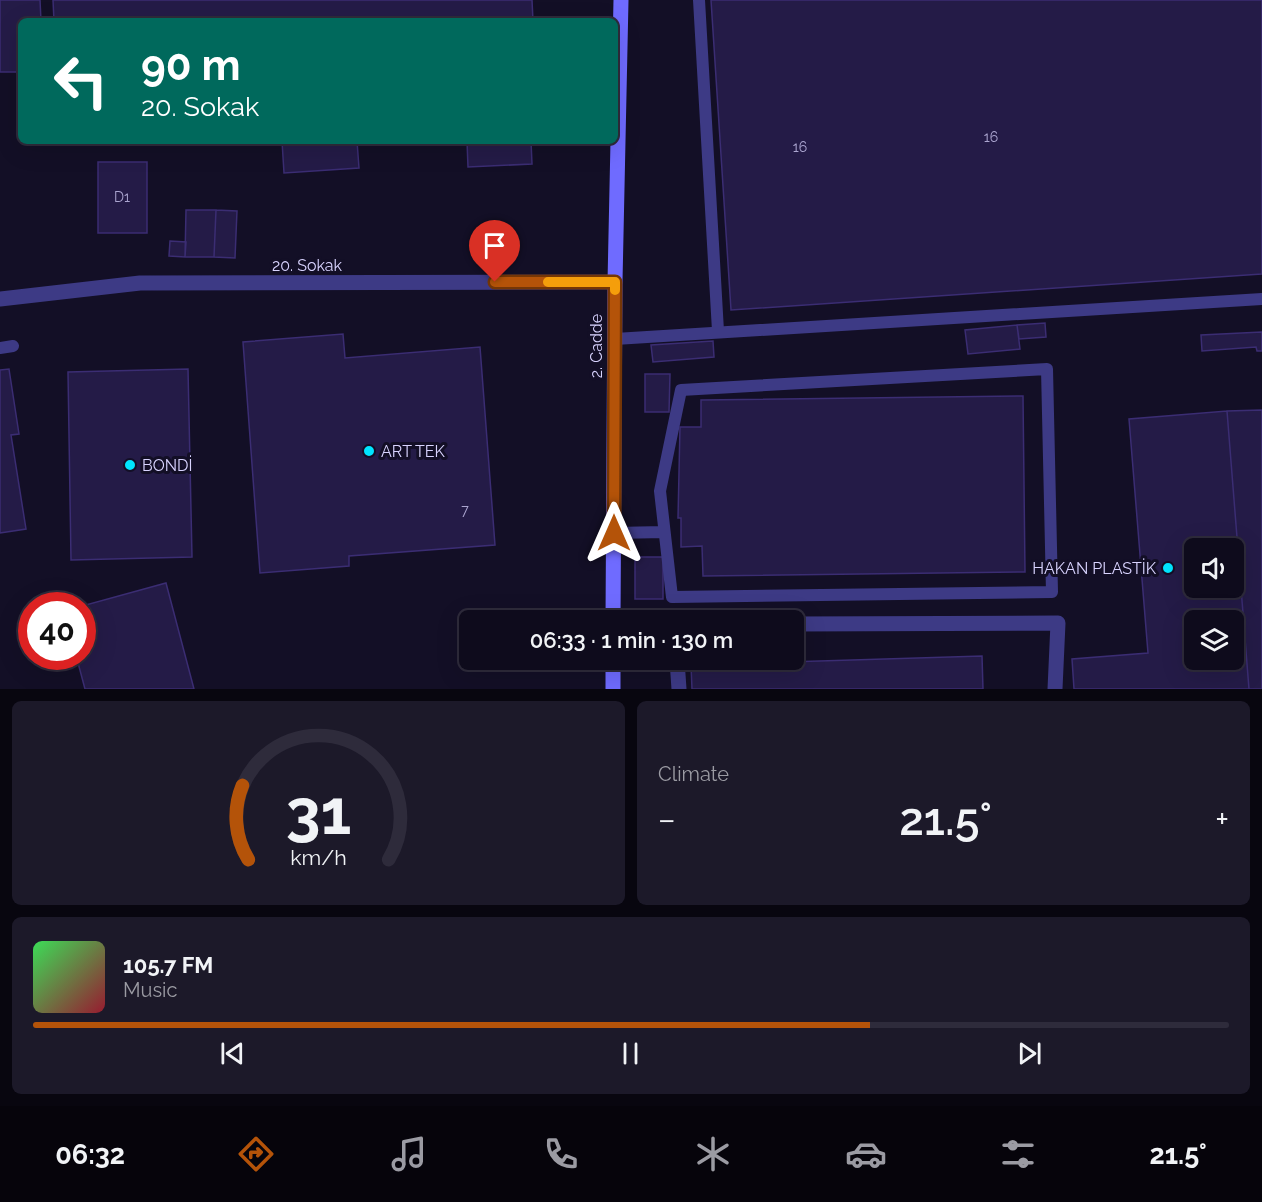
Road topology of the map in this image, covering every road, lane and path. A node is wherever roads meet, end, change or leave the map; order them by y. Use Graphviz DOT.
graph roads {
  1 [pos="621,0"];
  2 [pos="699,0"];
  3 [pos="618,141"];
  4 [pos="618,144"];
  5 [pos="615,282"];
  6 [pos="1262,298"];
  7 [pos="0,299"];
  8 [pos="718,331"];
  9 [pos="615,339"];
  10 [pos="13,346"];
  11 [pos="0,348"];
  12 [pos="664,532"];
  13 [pos="614,533"];
  14 [pos="613,610"];
  15 [pos="804,624"];
  16 [pos="613,670"];
  17 [pos="678,670"];
  18 [pos="613,689"];
  19 [pos="679,689"];
  20 [pos="1055,689"];
  1 -- 3 [label="street, 2. Cadde"];
  2 -- 8 [label="lane"];
  4 -- 5 [label="street, 2. Cadde"];
  5 -- 7 [label="street, 20. Sokak"];
  5 -- 9 [label="street, 2. Cadde"];
  6 -- 8 [label="lane"];
  8 -- 9 [label="lane"];
  9 -- 13 [label="street, 2. Cadde"];
  10 -- 11 [label="lane"];
  12 -- 12 [label="lane"];
  12 -- 13 [label="lane"];
  13 -- 14 [label="street, 2. Cadde"];
  15 -- 20 [label="street"];
  16 -- 18 [label="street"];
  17 -- 19 [label="street"];
}
